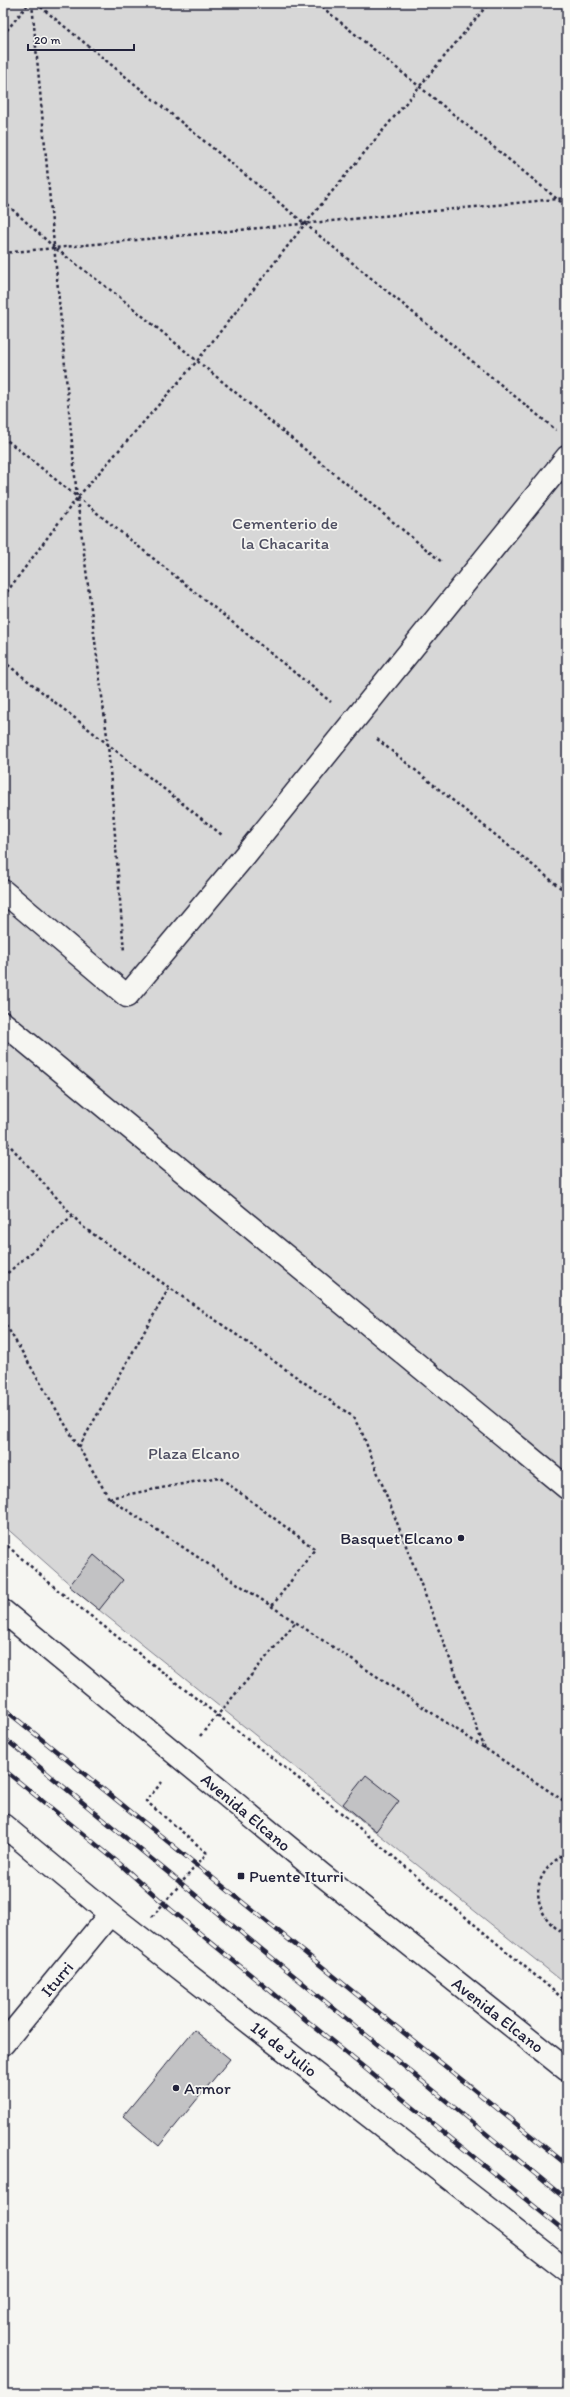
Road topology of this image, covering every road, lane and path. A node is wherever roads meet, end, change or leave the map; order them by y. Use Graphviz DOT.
graph roads {
  1 [pos="29,3"];
  2 [pos="32,3"];
  3 [pos="36,3"];
  4 [pos="317,3"];
  5 [pos="489,3"];
  6 [pos="3,35"];
  7 [pos="420,88"];
  8 [pos="567,198"];
  9 [pos="558,199"];
  10 [pos="3,201"];
  11 [pos="567,207"];
  12 [pos="305,224"];
  13 [pos="55,248"];
  14 [pos="3,254"];
  15 [pos="197,361"];
  16 [pos="561,434"];
  17 [pos="3,437"];
  18 [pos="567,457"];
  19 [pos="78,498"];
  20 [pos="465,581"];
  21 [pos="3,597"];
  22 [pos="3,661"];
  23 [pos="352,720"];
  24 [pos="108,744"];
  25 [pos="246,854"];
  26 [pos="3,891"];
  27 [pos="567,893"];
  28 [pos="127,996"];
  29 [pos="3,1023"];
  30 [pos="3,1138"];
  31 [pos="73,1216"];
  32 [pos="3,1276"];
  33 [pos="169,1288"];
  34 [pos="3,1320"];
  35 [pos="79,1448"];
  36 [pos="567,1488"];
  37 [pos="109,1498"];
  38 [pos="3,1542"];
  39 [pos="272,1606"];
  40 [pos="3,1611"];
  41 [pos="296,1622"];
  42 [pos="218,1716"];
  43 [pos="485,1749"];
  44 [pos="146,1801"];
  45 [pos="567,1804"];
  46 [pos="3,1825"];
  47 [pos="567,1852"];
  48 [pos="110,1914"];
  49 [pos="152,1917"];
  50 [pos="567,1933"];
  51 [pos="567,2002"];
  52 [pos="3,2044"];
  53 [pos="567,2070"];
  54 [pos="567,2270"];
  1 -- 6 [label="path"];
  2 -- 13 [label="path"];
  3 -- 12 [label="path"];
  4 -- 7 [label="path"];
  5 -- 7 [label="path"];
  7 -- 9 [label="path"];
  7 -- 12 [label="path"];
  8 -- 9 [label="path"];
  9 -- 11 [label="path"];
  9 -- 12 [label="path"];
  10 -- 13 [label="path"];
  12 -- 13 [label="path"];
  12 -- 15 [label="path"];
  12 -- 16 [label="path"];
  13 -- 14 [label="path"];
  13 -- 15 [label="path"];
  13 -- 19 [label="path"];
  15 -- 19 [label="path"];
  15 -- 20 [label="path"];
  17 -- 19 [label="path"];
  18 -- 20 [label="street"];
  19 -- 21 [label="path"];
  19 -- 23 [label="path"];
  19 -- 24 [label="path"];
  20 -- 23 [label="street"];
  22 -- 24 [label="path"];
  23 -- 25 [label="street"];
  23 -- 27 [label="path"];
  24 -- 25 [label="path"];
  24 -- 28 [label="path"];
  25 -- 28 [label="street"];
  26 -- 28 [label="street"];
  29 -- 36 [label="street"];
  30 -- 31 [label="path"];
  31 -- 32 [label="path"];
  31 -- 33 [label="path"];
  33 -- 35 [label="path"];
  33 -- 43 [label="path"];
  34 -- 35 [label="path"];
  35 -- 37 [label="path"];
  37 -- 39 [label="path"];
  37 -- 39 [label="path"];
  38 -- 42 [label="path"];
  39 -- 41 [label="path"];
  40 -- 53 [label="street, Avenida Elcano"];
  41 -- 42 [label="path"];
  41 -- 43 [label="path"];
  42 -- 51 [label="path"];
  43 -- 45 [label="path"];
  44 -- 49 [label="path, bridge"];
  46 -- 48 [label="street, 14 de Julio"];
  47 -- 50 [label="path"];
  48 -- 52 [label="street, Iturri"];
  48 -- 54 [label="street, 14 de Julio"];
}
